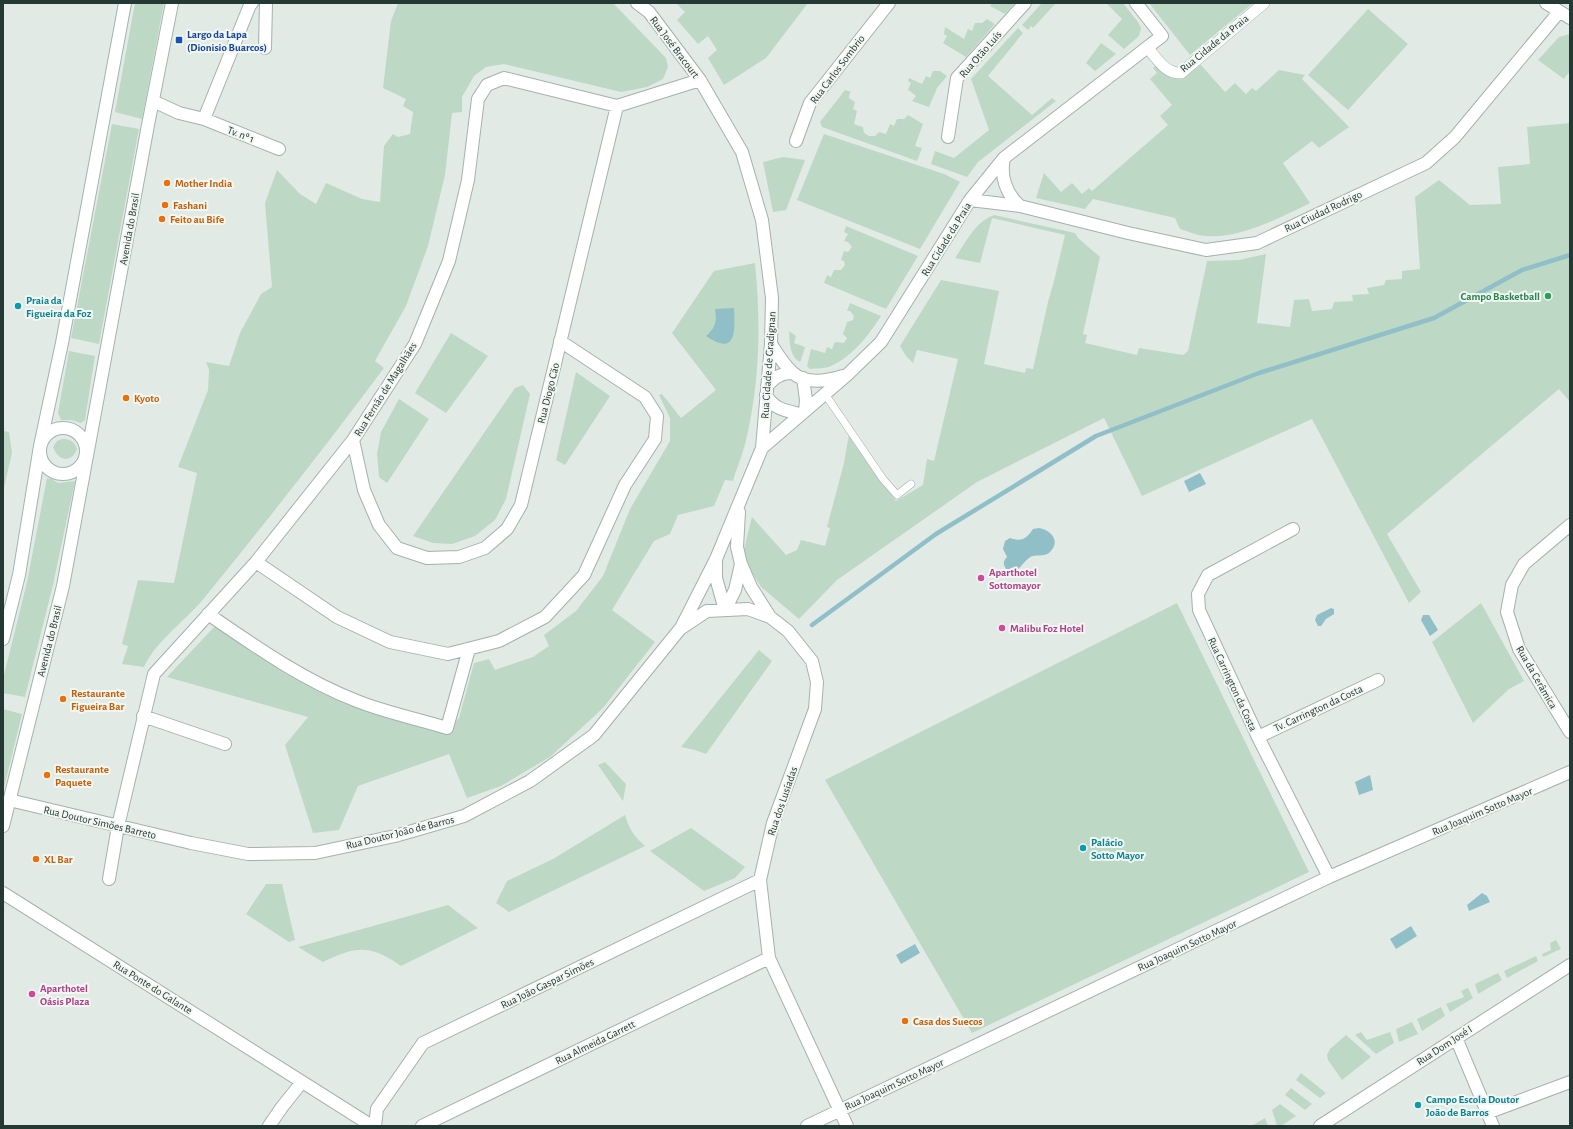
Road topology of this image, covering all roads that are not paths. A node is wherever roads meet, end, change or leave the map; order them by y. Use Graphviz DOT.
graph roads {
  1 [pos="125,3"];
  2 [pos="172,3"];
  3 [pos="252,3"];
  4 [pos="266,3"];
  5 [pos="637,3"];
  6 [pos="888,3"];
  7 [pos="1026,3"];
  8 [pos="1136,3"];
  9 [pos="1264,3"];
  10 [pos="1546,3"];
  11 [pos="1559,12"];
  12 [pos="1570,18"];
  13 [pos="1147,47"];
  14 [pos="265,48"];
  15 [pos="700,80"];
  16 [pos="709,95"];
  17 [pos="153,101"];
  18 [pos="617,106"];
  19 [pos="204,119"];
  20 [pos="948,137"];
  21 [pos="796,141"];
  22 [pos="279,149"];
  23 [pos="1004,158"];
  24 [pos="970,200"];
  25 [pos="1020,206"];
  26 [pos="560,341"];
  27 [pos="771,344"];
  28 [pos="848,375"];
  29 [pos="798,376"];
  30 [pos="767,391"];
  31 [pos="825,394"];
  32 [pos="803,413"];
  33 [pos="353,440"];
  34 [pos="40,446"];
  35 [pos="762,448"];
  36 [pos="87,455"];
  37 [pos="911,484"];
  38 [pos="740,503"];
  39 [pos="1570,525"];
  40 [pos="1293,529"];
  41 [pos="716,558"];
  42 [pos="256,562"];
  43 [pos="741,564"];
  44 [pos="725,610"];
  45 [pos="208,614"];
  46 [pos="770,617"];
  47 [pos="680,629"];
  48 [pos="3,639"];
  49 [pos="469,649"];
  50 [pos="1378,680"];
  51 [pos="143,716"];
  52 [pos="1570,732"];
  53 [pos="1258,737"];
  54 [pos="225,744"];
  55 [pos="1570,772"];
  56 [pos="9,800"];
  57 [pos="3,826"];
  58 [pos="118,826"];
  59 [pos="191,843"];
  60 [pos="1329,877"];
  61 [pos="109,879"];
  62 [pos="760,880"];
  63 [pos="3,892"];
  64 [pos="769,958"];
  65 [pos="1570,966"];
  66 [pos="1456,1038"];
  67 [pos="302,1082"];
  68 [pos="1570,1082"];
  69 [pos="839,1110"];
  70 [pos="1487,1113"];
  71 [pos="269,1126"];
  72 [pos="372,1126"];
  73 [pos="375,1126"];
  74 [pos="422,1126"];
  75 [pos="807,1126"];
  76 [pos="847,1126"];
  77 [pos="1320,1126"];
  78 [pos="1493,1126"];
  1 -- 34 [label="street, Avenida do Brasil"];
  2 -- 17 [label="street, Avenida do Brasil"];
  3 -- 19 [label="street"];
  4 -- 14 [label="street"];
  5 -- 15 [label="street, Rua José Bracourt"];
  6 -- 21 [label="street, Rua Carlos Sombrio"];
  7 -- 20 [label="street, Rua Otão Luís"];
  8 -- 13 [label="street, Rua Cidade da Praia"];
  9 -- 13 [label="street, Rua Cidade da Praia"];
  10 -- 11 [label="street"];
  11 -- 12 [label="street"];
  11 -- 25 [label="street, Rua Ciudad Rodrigo"];
  13 -- 23 [label="street, Rua Cidade da Praia"];
  15 -- 16 [label="street, Rua José Bracourt"];
  15 -- 18 [label="street"];
  16 -- 27 [label="street, Rua Cidade de Gradignan"];
  17 -- 19 [label="street, Tv. nº 1"];
  17 -- 36 [label="street, Avenida do Brasil"];
  18 -- 26 [label="street, Rua Diogo Cão"];
  18 -- 33 [label="street, Rua Fernão de Magalhães"];
  19 -- 22 [label="street, Tv. nº 1"];
  23 -- 24 [label="street, Rua Cidade da Praia"];
  23 -- 25 [label="street"];
  24 -- 25 [label="street, Rua Ciudad Rodrigo"];
  24 -- 28 [label="street, Rua Cidade da Praia"];
  26 -- 33 [label="street, Rua Diogo Cão"];
  26 -- 49 [label="street"];
  27 -- 29 [label="street"];
  27 -- 30 [label="street, Rua Cidade de Gradignan"];
  28 -- 29 [label="street"];
  28 -- 31 [label="street, Rua Cidade da Praia"];
  29 -- 30 [label="street"];
  29 -- 32 [label="street"];
  30 -- 32 [label="street"];
  30 -- 35 [label="street, Rua Cidade de Gradignan"];
  31 -- 32 [label="street, Rua Cidade da Praia"];
  31 -- 37 [label="lane"];
  32 -- 35 [label="street, Rua Cidade da Praia"];
  33 -- 42 [label="street, Rua Fernão de Magalhães"];
  34 -- 36 [label="street, Avenida do Brasil"];
  34 -- 36 [label="street, Avenida do Brasil"];
  34 -- 48 [label="street, Avenida do Brasil"];
  35 -- 38 [label="street, Rua Cidade de Gradignan"];
  36 -- 56 [label="street, Avenida do Brasil"];
  38 -- 41 [label="street, Rua Cidade de Gradignan"];
  38 -- 43 [label="street, Rua dos Lusíadas"];
  39 -- 52 [label="street, Rua da Cerâmica"];
  40 -- 53 [label="street, Rua Carrington da Costa"];
  41 -- 44 [label="street"];
  41 -- 47 [label="street, Rua Cidade de Gradignan"];
  42 -- 45 [label="street, Rua Fernão de Magalhães"];
  42 -- 49 [label="street"];
  43 -- 44 [label="street"];
  43 -- 46 [label="street, Rua dos Lusíadas"];
  44 -- 46 [label="street, Rua Doutor João de Barros"];
  44 -- 47 [label="street, Rua Doutor João de Barros"];
  45 -- 49 [label="street"];
  45 -- 51 [label="street, Rua Fernão de Magalhães"];
  46 -- 62 [label="street, Rua dos Lusíadas"];
  47 -- 59 [label="street, Rua Doutor João de Barros"];
  50 -- 53 [label="street, Tv. Carrington da Costa"];
  51 -- 54 [label="street"];
  51 -- 58 [label="street, Rua Fernão de Magalhães"];
  53 -- 60 [label="street, Rua Carrington da Costa"];
  55 -- 60 [label="street, Rua Joaquim Sotto Mayor"];
  56 -- 57 [label="street, Avenida do Brasil"];
  56 -- 58 [label="street, Rua Doutor Simões Barreto"];
  58 -- 59 [label="street, Rua Doutor Simões Barreto"];
  58 -- 61 [label="street, Rua Fernão de Magalhães"];
  60 -- 69 [label="street, Rua Joaquim Sotto Mayor"];
  62 -- 64 [label="street, Rua dos Lusíadas"];
  62 -- 73 [label="street, Rua João Gaspar Simões"];
  63 -- 67 [label="street, Rua Ponte do Galante"];
  64 -- 69 [label="street, Rua dos Lusíadas"];
  64 -- 74 [label="street, Rua Almeida Garrett"];
  65 -- 66 [label="street, Rua Dom José I"];
  66 -- 70 [label="street"];
  66 -- 77 [label="street, Rua Dom José I"];
  67 -- 71 [label="street"];
  67 -- 72 [label="street"];
  68 -- 70 [label="street"];
  69 -- 75 [label="street, Rua Joaquim Sotto Mayor"];
  69 -- 76 [label="street, Rua dos Lusíadas"];
  70 -- 78 [label="street"];
}
